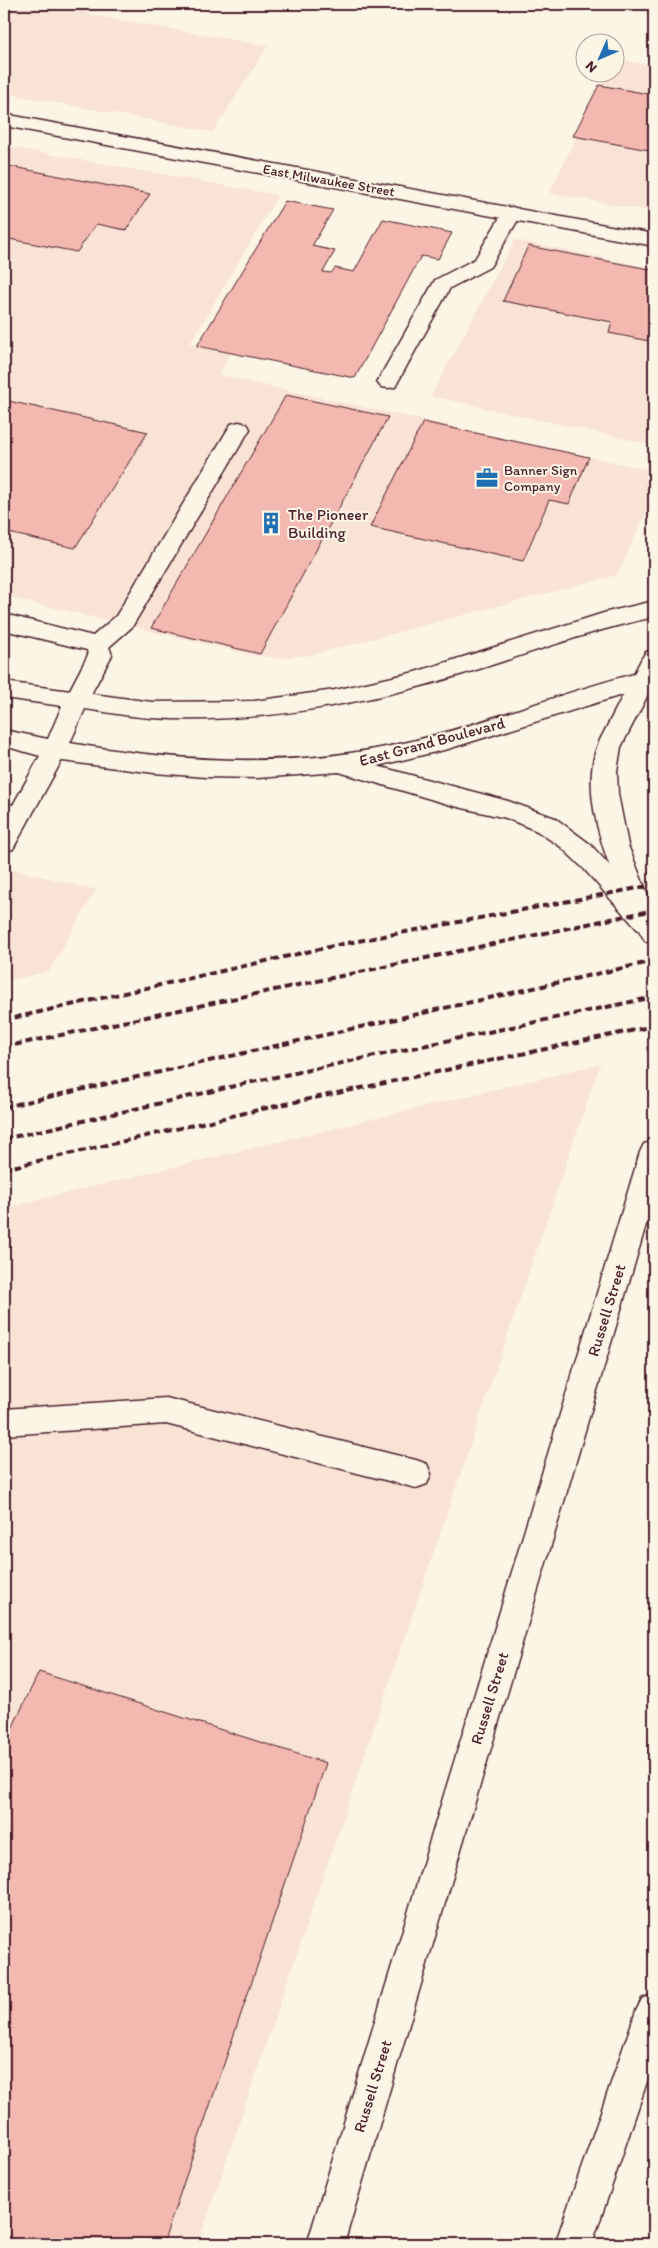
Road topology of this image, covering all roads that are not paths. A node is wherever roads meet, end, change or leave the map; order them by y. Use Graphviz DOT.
graph roads {
  1 [pos="4,120"];
  2 [pos="512,213"];
  3 [pos="654,240"];
  4 [pos="388,382"];
  5 [pos="239,429"];
  6 [pos="654,609"];
  7 [pos="4,622"];
  8 [pos="97,646"];
  9 [pos="651,671"];
  10 [pos="4,690"];
  11 [pos="76,701"];
  12 [pos="4,738"];
  13 [pos="56,751"];
  14 [pos="343,765"];
  15 [pos="12,814"];
  16 [pos="4,843"];
  17 [pos="650,928"];
  18 [pos="654,1152"];
  19 [pos="4,1422"];
  20 [pos="416,1474"];
  21 [pos="654,2011"];
  22 [pos="325,2244"];
  23 [pos="573,2244"];
  1 -- 2 [label="main road, East Milwaukee Street"];
  2 -- 3 [label="main road, East Milwaukee Street"];
  2 -- 4 [label="main road"];
  5 -- 8 [label="main road"];
  6 -- 11 [label="main road"];
  7 -- 8 [label="main road"];
  8 -- 11 [label="main road"];
  9 -- 14 [label="main road, East Grand Boulevard"];
  9 -- 17 [label="main road"];
  10 -- 11 [label="main road"];
  11 -- 13 [label="main road"];
  12 -- 13 [label="main road, East Grand Boulevard"];
  13 -- 14 [label="main road, East Grand Boulevard"];
  13 -- 15 [label="main road"];
  14 -- 17 [label="main road"];
  15 -- 16 [label="main road"];
  18 -- 22 [label="main road, Russell Street"];
  19 -- 20 [label="main road"];
  21 -- 23 [label="main road"];
}
